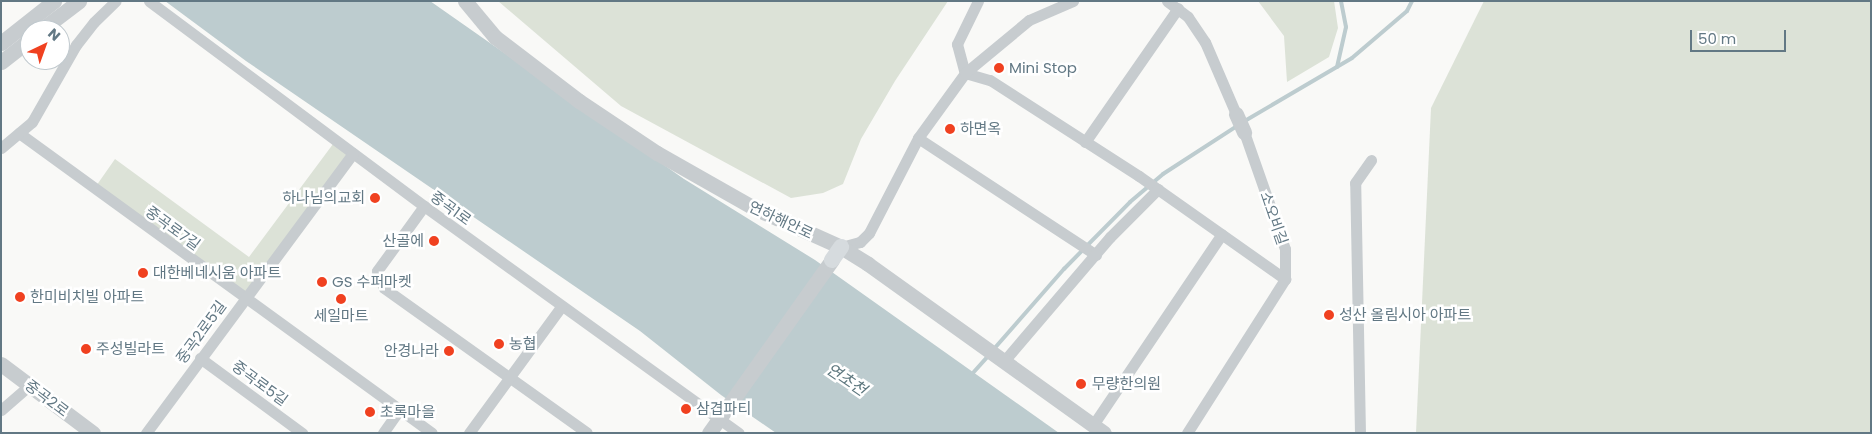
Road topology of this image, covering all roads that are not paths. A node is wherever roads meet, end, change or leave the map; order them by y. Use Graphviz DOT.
graph roads {
  1 [pos="54,1"];
  2 [pos="78,1"];
  3 [pos="116,1"];
  4 [pos="149,1"];
  5 [pos="465,1"];
  6 [pos="978,1"];
  7 [pos="1073,1"];
  8 [pos="1166,1"];
  9 [pos="1178,8"];
  10 [pos="54,20"];
  11 [pos="1,43"];
  12 [pos="20,47"];
  13 [pos="1,62"];
  14 [pos="965,73"];
  15 [pos="1236,114"];
  16 [pos="1244,132"];
  17 [pos="19,133"];
  18 [pos="918,138"];
  19 [pos="1085,142"];
  20 [pos="1,148"];
  21 [pos="353,153"];
  22 [pos="1371,160"];
  23 [pos="1158,189"];
  24 [pos="424,206"];
  25 [pos="1222,234"];
  26 [pos="836,254"];
  27 [pos="1096,254"];
  28 [pos="1285,279"];
  29 [pos="244,299"];
  30 [pos="561,307"];
  31 [pos="200,358"];
  32 [pos="1004,361"];
  33 [pos="1,364"];
  34 [pos="510,377"];
  35 [pos="30,385"];
  36 [pos="1,410"];
  37 [pos="399,410"];
  38 [pos="723,414"];
  39 [pos="1098,429"];
  40 [pos="93,433"];
  41 [pos="146,433"];
  42 [pos="302,433"];
  43 [pos="382,433"];
  44 [pos="432,433"];
  45 [pos="469,433"];
  46 [pos="587,433"];
  47 [pos="709,433"];
  48 [pos="739,433"];
  49 [pos="1187,433"];
  50 [pos="1360,433"];
  1 -- 11 [label="street"];
  2 -- 10 [label="street"];
  3 -- 17 [label="street"];
  4 -- 21 [label="street, 중곡1로"];
  5 -- 26 [label="street, 연하해안로"];
  6 -- 14 [label="street"];
  7 -- 14 [label="street"];
  8 -- 9 [label="street, 소오비길"];
  9 -- 15 [label="street, 소오비길"];
  9 -- 19 [label="street"];
  12 -- 13 [label="street"];
  14 -- 18 [label="street"];
  14 -- 19 [label="street"];
  15 -- 16 [label="street, 소오비길"];
  16 -- 28 [label="street, 소오비길"];
  17 -- 20 [label="street"];
  17 -- 29 [label="street, 중곡로7길"];
  18 -- 26 [label="street"];
  18 -- 27 [label="street"];
  19 -- 23 [label="street"];
  21 -- 24 [label="street, 중곡1로"];
  21 -- 29 [label="street, 중곡2로5길"];
  22 -- 50 [label="street"];
  23 -- 25 [label="street"];
  23 -- 27 [label="street"];
  24 -- 30 [label="street, 중곡1로"];
  24 -- 34 [label="street"];
  25 -- 28 [label="street"];
  25 -- 39 [label="street"];
  26 -- 32 [label="street, 연하해안로"];
  26 -- 38 [label="street"];
  27 -- 32 [label="street"];
  28 -- 49 [label="street"];
  29 -- 31 [label="street, 중곡2로5길"];
  29 -- 37 [label="street, 중곡로7길"];
  30 -- 34 [label="street"];
  30 -- 38 [label="street, 중곡1로"];
  31 -- 41 [label="street, 중곡2로5길"];
  31 -- 42 [label="street, 중곡로5길"];
  32 -- 39 [label="street, 연하해안로"];
  33 -- 35 [label="street, 중곡2로"];
  34 -- 45 [label="street"];
  34 -- 46 [label="street"];
  35 -- 36 [label="street"];
  35 -- 40 [label="street, 중곡2로"];
  37 -- 43 [label="street"];
  37 -- 44 [label="street, 중곡로7길"];
  38 -- 47 [label="street"];
  38 -- 48 [label="street, 중곡1로"];
}
